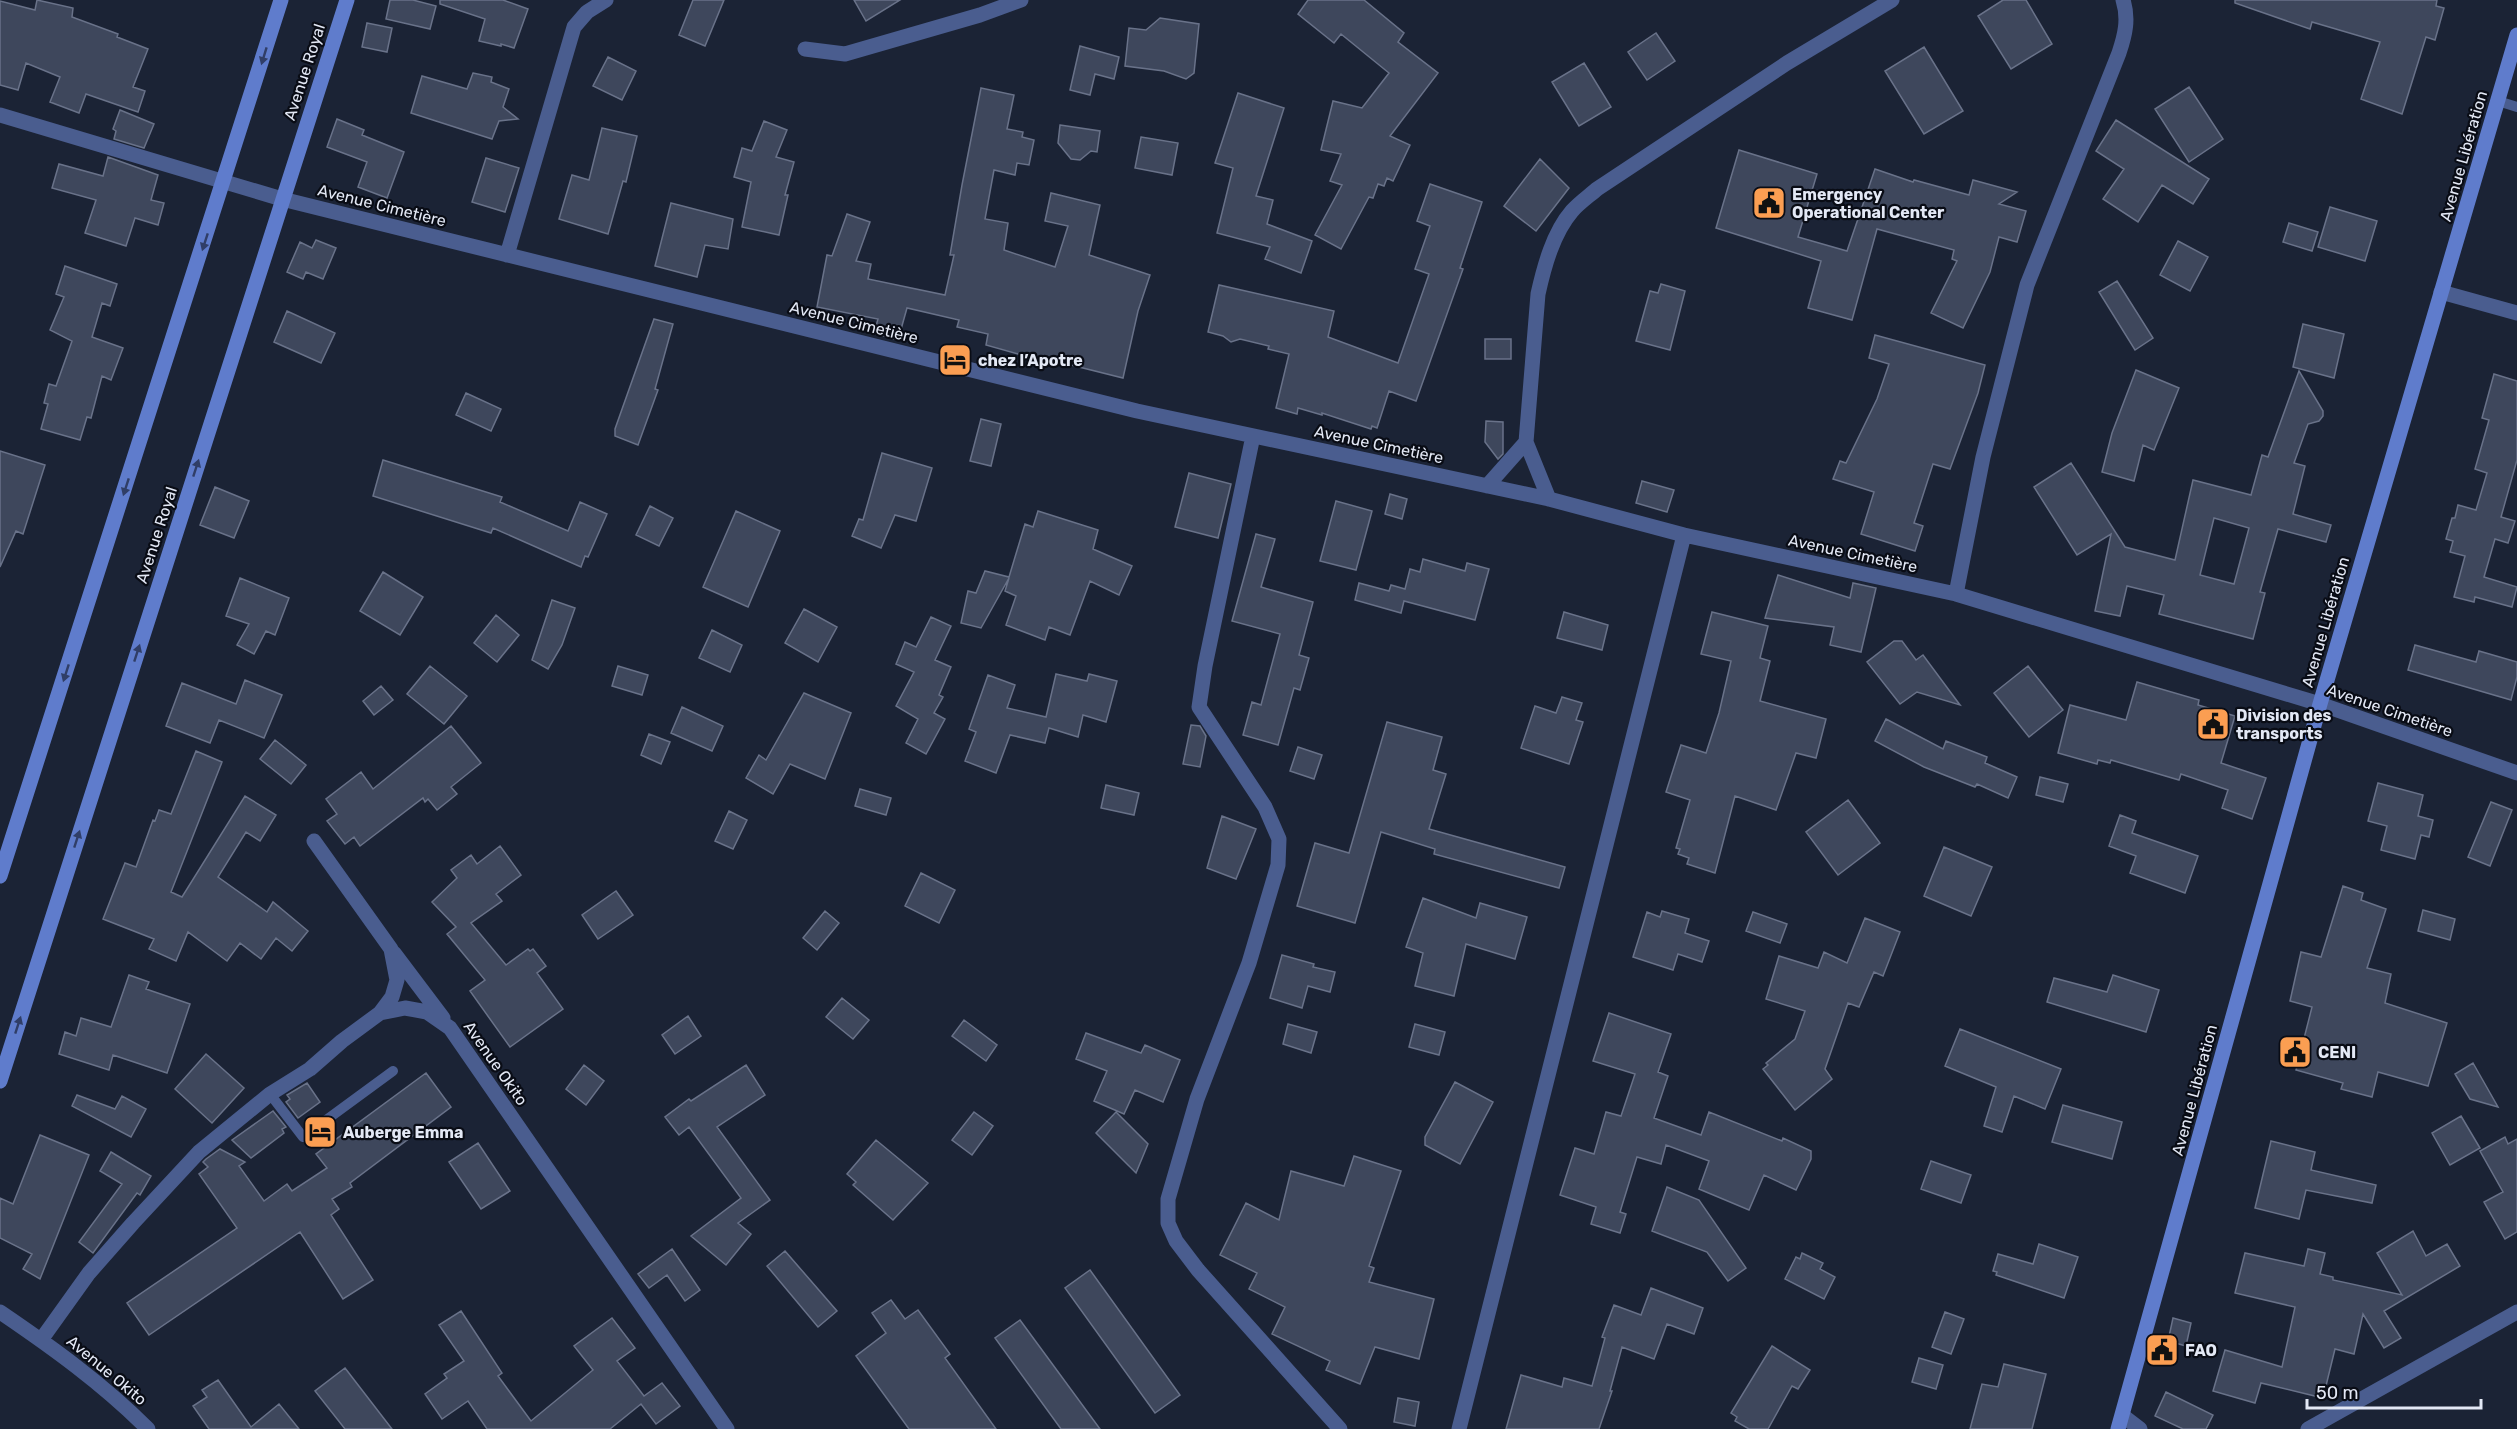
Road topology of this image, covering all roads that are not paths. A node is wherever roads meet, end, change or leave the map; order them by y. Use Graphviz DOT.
graph roads {
  1 [pos="281,0"];
  2 [pos="347,0"];
  3 [pos="606,0"];
  4 [pos="1021,0"];
  5 [pos="1892,0"];
  6 [pos="2123,0"];
  7 [pos="2517,35"];
  8 [pos="805,49"];
  9 [pos="2498,101"];
  10 [pos="2517,107"];
  11 [pos="0,115"];
  12 [pos="224,183"];
  13 [pos="282,199"];
  14 [pos="507,255"];
  15 [pos="2441,292"];
  16 [pos="2517,312"];
  17 [pos="1253,436"];
  18 [pos="1526,442"];
  19 [pos="1487,486"];
  20 [pos="1549,499"];
  21 [pos="1684,535"];
  22 [pos="1956,594"];
  23 [pos="2320,704"];
  24 [pos="2517,773"];
  25 [pos="314,841"];
  26 [pos="0,876"];
  27 [pos="391,949"];
  28 [pos="380,1013"];
  29 [pos="450,1028"];
  30 [pos="393,1071"];
  31 [pos="0,1081"];
  32 [pos="270,1094"];
  33 [pos="0,1312"];
  34 [pos="2517,1312"];
  35 [pos="42,1340"];
  36 [pos="2120,1422"];
  37 [pos="719,1427"];
  38 [pos="148,1429"];
  39 [pos="1340,1429"];
  40 [pos="1459,1429"];
  41 [pos="2140,1429"];
  42 [pos="2308,1429"];
  1 -- 12 [label="street, one-way"];
  2 -- 13 [label="street, Avenue Royal"];
  3 -- 14 [label="street"];
  4 -- 8 [label="street"];
  5 -- 18 [label="street"];
  6 -- 22 [label="street"];
  7 -- 9 [label="street, Avenue Libération"];
  9 -- 10 [label="lane"];
  9 -- 15 [label="street, Avenue Libération"];
  11 -- 12 [label="street, Avenue Cimetière"];
  12 -- 13 [label="street, Avenue Cimetière"];
  12 -- 26 [label="street, one-way"];
  13 -- 14 [label="street, Avenue Cimetière"];
  31 -- 13 [label="street, Avenue Royal, one-way"];
  14 -- 17 [label="street, Avenue Cimetière"];
  15 -- 16 [label="street"];
  15 -- 23 [label="street, Avenue Libération"];
  17 -- 19 [label="street, Avenue Cimetière"];
  17 -- 39 [label="street"];
  18 -- 19 [label="street"];
  18 -- 20 [label="street"];
  19 -- 20 [label="street, Avenue Cimetière"];
  20 -- 21 [label="street, Avenue Cimetière"];
  21 -- 22 [label="street, Avenue Cimetière"];
  21 -- 40 [label="street"];
  22 -- 23 [label="street, Avenue Cimetière"];
  23 -- 24 [label="street, Avenue Cimetière"];
  23 -- 36 [label="street, Avenue Libération"];
  25 -- 27 [label="street"];
  27 -- 28 [label="street"];
  27 -- 29 [label="street"];
  28 -- 29 [label="street, Avenue Okito"];
  28 -- 32 [label="street, Avenue Okito"];
  29 -- 37 [label="street, Avenue Okito"];
  30 -- 32 [label="lane"];
  32 -- 35 [label="street, Avenue Okito"];
  33 -- 35 [label="street, Avenue Okito"];
  34 -- 42 [label="street"];
  35 -- 38 [label="street, Avenue Okito"];
  36 -- 41 [label="street"];
}
